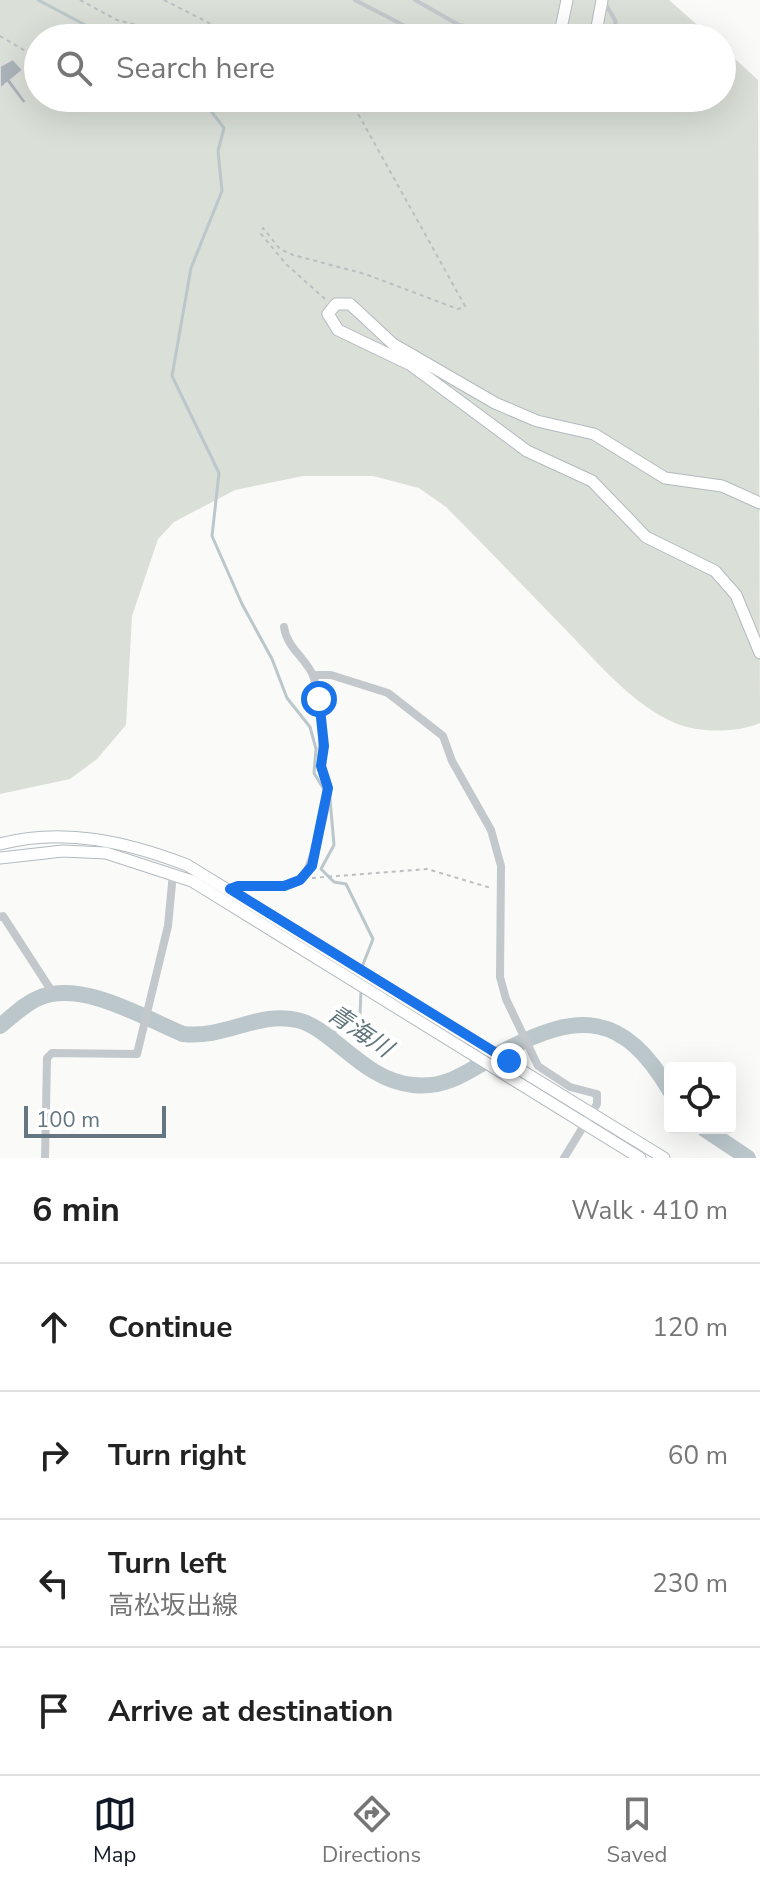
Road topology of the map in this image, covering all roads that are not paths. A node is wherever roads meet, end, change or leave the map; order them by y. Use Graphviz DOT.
graph roads {
  1 [pos="355,0"];
  2 [pos="415,0"];
  3 [pos="567,0"];
  4 [pos="602,0"];
  5 [pos="401,24"];
  6 [pos="457,24"];
  7 [pos="562,24"];
  8 [pos="598,24"];
  9 [pos="614,24"];
  10 [pos="760,503"];
  11 [pos="284,627"];
  12 [pos="760,653"];
  13 [pos="313,675"];
  14 [pos="0,844"];
  15 [pos="0,858"];
  16 [pos="173,873"];
  17 [pos="230,889"];
  18 [pos="0,917"];
  19 [pos="49,987"];
  20 [pos="592,1113"];
  21 [pos="585,1124"];
  22 [pos="45,1158"];
  23 [pos="564,1158"];
  24 [pos="640,1158"];
  25 [pos="664,1158"];
  1 -- 5 [label="lane"];
  2 -- 6 [label="lane"];
  3 -- 7 [label="main road"];
  4 -- 8 [label="main road"];
  4 -- 9 [label="lane"];
  10 -- 12 [label="main road"];
  11 -- 13 [label="street"];
  13 -- 17 [label="street"];
  13 -- 20 [label="street"];
  14 -- 17 [label="main road"];
  15 -- 16 [label="main road"];
  16 -- 21 [label="main road"];
  16 -- 22 [label="street"];
  17 -- 20 [label="main road"];
  18 -- 19 [label="street"];
  20 -- 21 [label="street"];
  20 -- 25 [label="main road"];
  21 -- 23 [label="street"];
  21 -- 24 [label="main road"];
}
